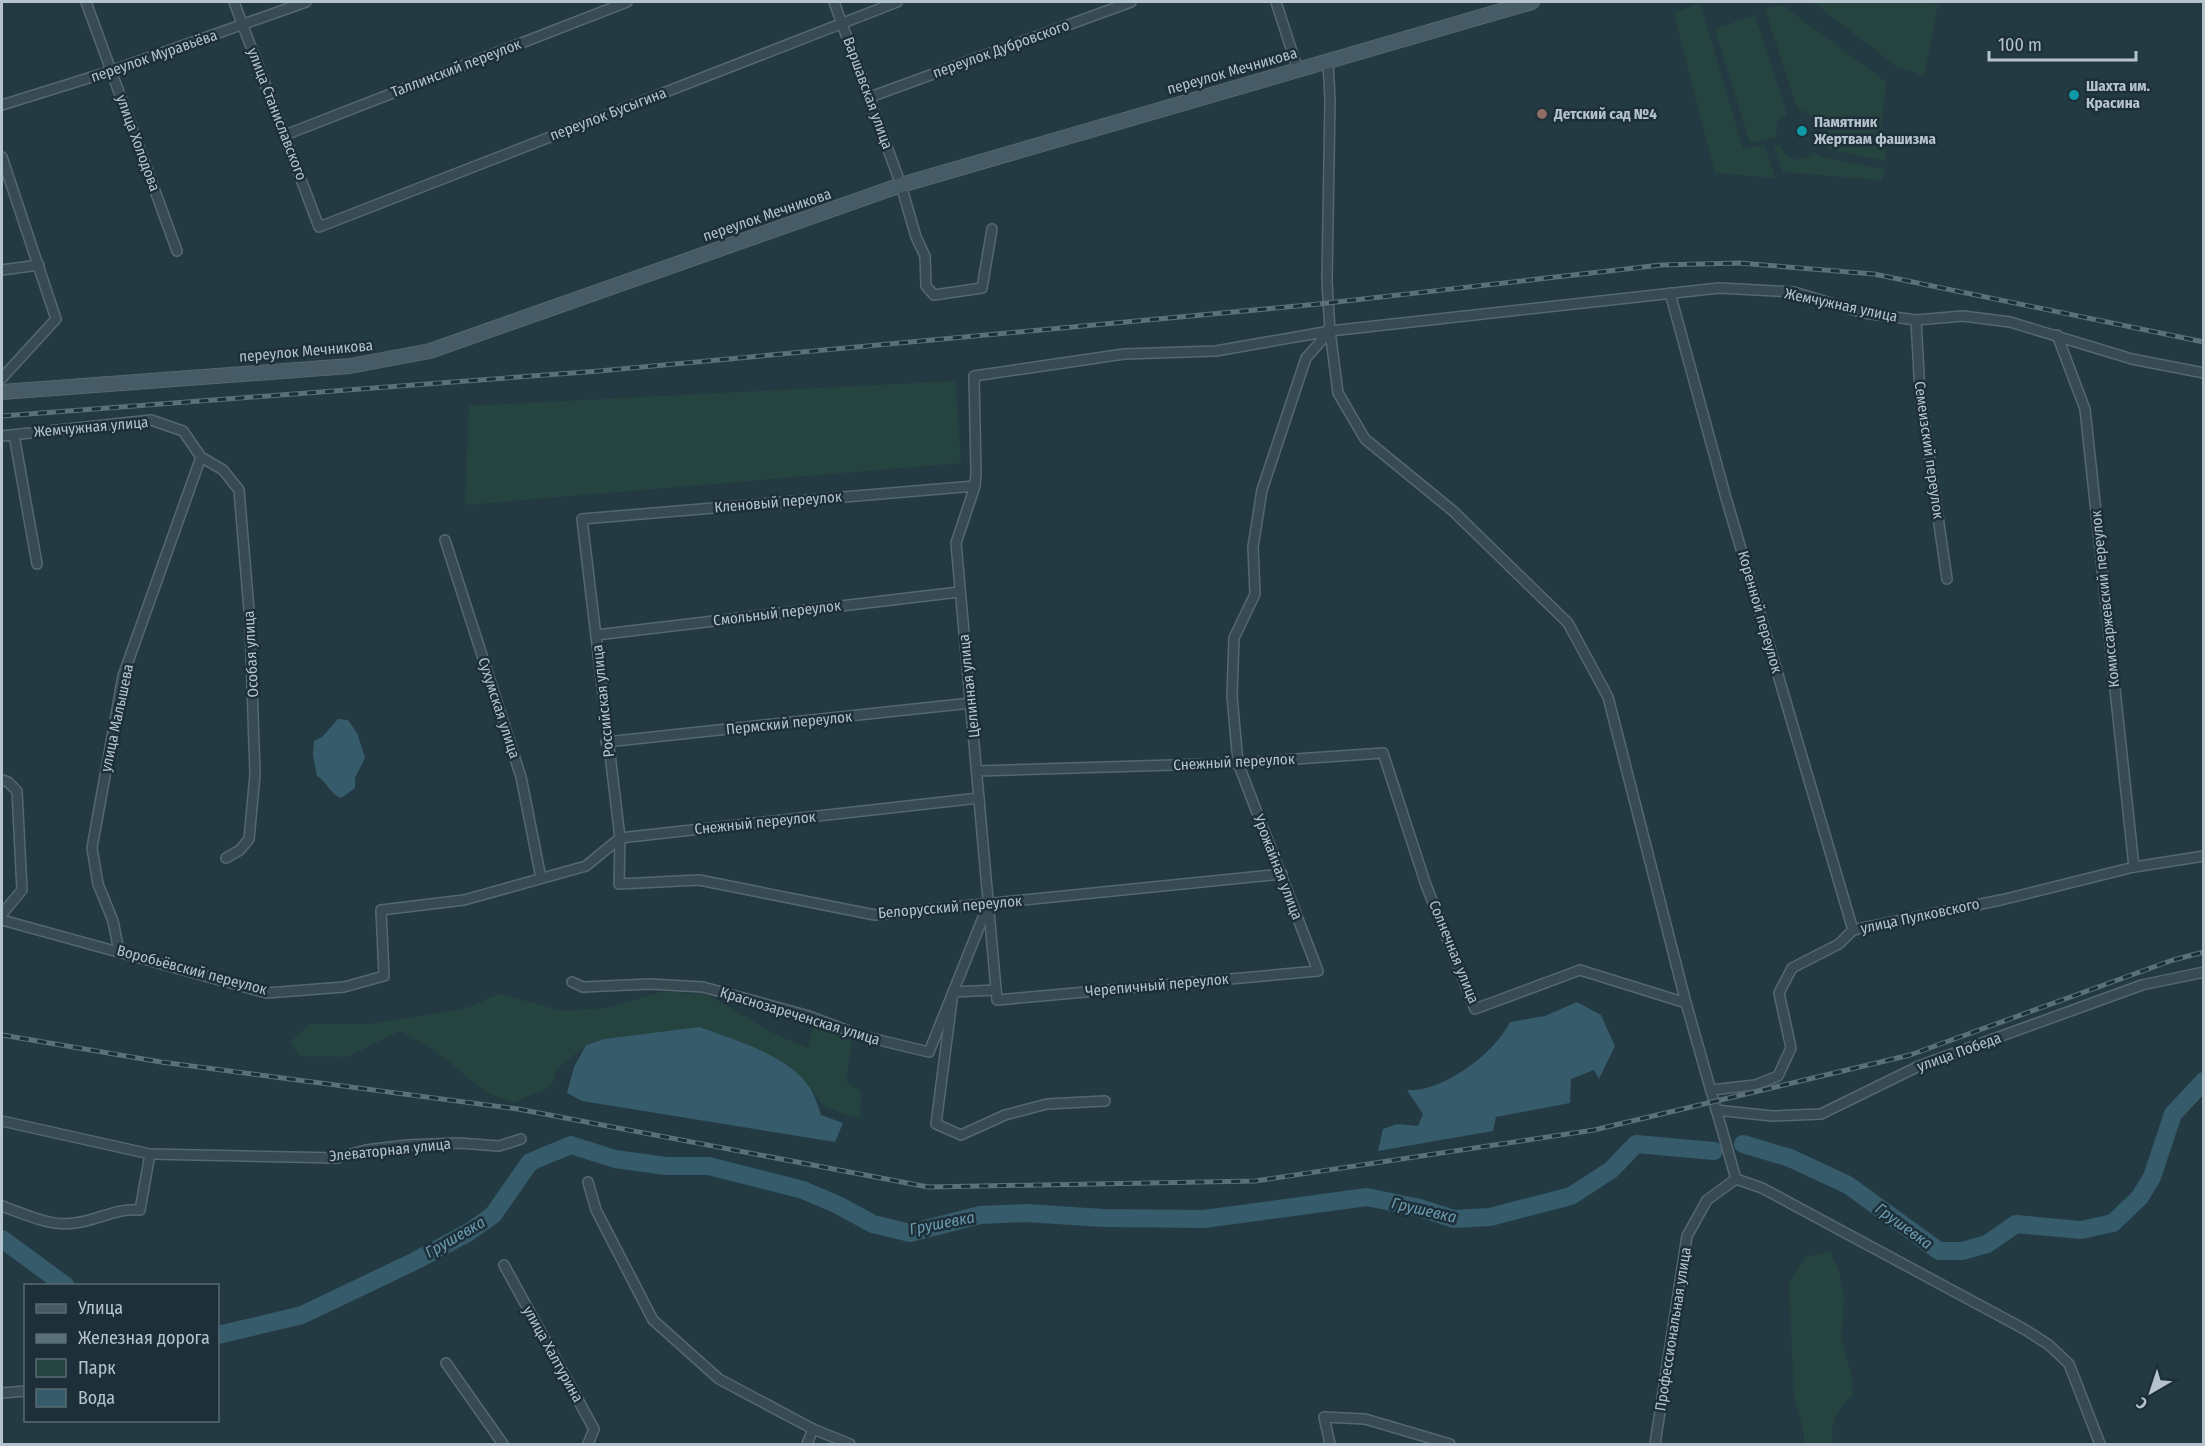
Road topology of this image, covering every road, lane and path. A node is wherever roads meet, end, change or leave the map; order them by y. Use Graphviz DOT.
graph roads {
  1 [pos="86,2"];
  2 [pos="234,2"];
  3 [pos="306,2"];
  4 [pos="627,2"];
  5 [pos="834,2"];
  6 [pos="897,2"];
  7 [pos="1131,2"];
  8 [pos="1276,2"];
  9 [pos="1532,2"];
  10 [pos="842,23"];
  11 [pos="243,25"];
  12 [pos="1328,62"];
  13 [pos="1298,69"];
  14 [pos="111,71"];
  15 [pos="870,97"];
  16 [pos="2,105"];
  17 [pos="285,135"];
  18 [pos="2,157"];
  19 [pos="901,185"];
  20 [pos="319,227"];
  21 [pos="992,229"];
  22 [pos="177,251"];
  23 [pos="39,265"];
  24 [pos="2,270"];
  25 [pos="1670,292"];
  26 [pos="1916,320"];
  27 [pos="1330,331"];
  28 [pos="2056,335"];
  29 [pos="2204,373"];
  30 [pos="2,378"];
  31 [pos="2,392"];
  32 [pos="14,435"];
  33 [pos="2,436"];
  34 [pos="201,457"];
  35 [pos="975,486"];
  36 [pos="582,519"];
  37 [pos="445,540"];
  38 [pos="37,564"];
  39 [pos="1947,579"];
  40 [pos="959,592"];
  41 [pos="596,634"];
  42 [pos="971,703"];
  43 [pos="606,742"];
  44 [pos="1383,753"];
  45 [pos="1238,763"];
  46 [pos="977,771"];
  47 [pos="2,780"];
  48 [pos="979,798"];
  49 [pos="620,838"];
  50 [pos="2204,856"];
  51 [pos="226,858"];
  52 [pos="2134,867"];
  53 [pos="1282,874"];
  54 [pos="542,878"];
  55 [pos="620,884"];
  56 [pos="989,903"];
  57 [pos="2,914"];
  58 [pos="2,920"];
  59 [pos="1852,930"];
  60 [pos="119,951"];
  61 [pos="1318,970"];
  62 [pos="2204,972"];
  63 [pos="572,982"];
  64 [pos="953,992"];
  65 [pos="996,995"];
  66 [pos="1686,1003"];
  67 [pos="1711,1090"];
  68 [pos="1105,1101"];
  69 [pos="1716,1110"];
  70 [pos="2,1121"];
  71 [pos="521,1139"];
  72 [pos="150,1154"];
  73 [pos="1736,1179"];
  74 [pos="588,1182"];
  75 [pos="2,1206"];
  76 [pos="504,1265"];
  77 [pos="446,1363"];
  78 [pos="24,1391"];
  79 [pos="2,1393"];
  80 [pos="813,1429"];
  81 [pos="503,1444"];
  82 [pos="588,1444"];
  83 [pos="807,1444"];
  84 [pos="850,1444"];
  85 [pos="1330,1444"];
  86 [pos="1450,1444"];
  87 [pos="1655,1444"];
  88 [pos="2100,1444"];
  1 -- 14 [label="street, улица Холодова"];
  2 -- 11 [label="street, улица Станиславского"];
  3 -- 11 [label="street, переулок Муравьёва"];
  4 -- 17 [label="street, Таллинский переулок"];
  5 -- 10 [label="street, Варшавская улица"];
  6 -- 10 [label="street, переулок Бусыгина"];
  7 -- 15 [label="street, переулок Дубровского"];
  8 -- 13 [label="street"];
  9 -- 12 [label="street, переулок Мечникова"];
  10 -- 15 [label="street, Варшавская улица"];
  10 -- 20 [label="street, переулок Бусыгина"];
  11 -- 14 [label="street, переулок Муравьёва"];
  11 -- 17 [label="street, улица Станиславского"];
  12 -- 13 [label="street, переулок Мечникова"];
  12 -- 27 [label="street"];
  13 -- 19 [label="street, переулок Мечникова"];
  14 -- 16 [label="street, переулок Муравьёва"];
  14 -- 22 [label="street, улица Холодова"];
  15 -- 19 [label="street, Варшавская улица"];
  17 -- 20 [label="street, улица Станиславского"];
  18 -- 23 [label="street"];
  19 -- 21 [label="street, Варшавская улица"];
  19 -- 31 [label="street, переулок Мечникова"];
  23 -- 24 [label="street"];
  23 -- 30 [label="street"];
  25 -- 26 [label="street, Жемчужная улица"];
  25 -- 27 [label="street, Жемчужная улица"];
  25 -- 59 [label="street, Коренной переулок"];
  26 -- 28 [label="street, Жемчужная улица"];
  26 -- 39 [label="street, Семеизский переулок"];
  27 -- 35 [label="street, Целинная улица"];
  27 -- 45 [label="street, Урожайная улица"];
  27 -- 66 [label="street"];
  28 -- 29 [label="street, Жемчужная улица"];
  28 -- 52 [label="street, Комиссаржевский переулок"];
  32 -- 33 [label="street, Жемчужная улица"];
  32 -- 34 [label="street, Жемчужная улица"];
  32 -- 38 [label="street"];
  34 -- 51 [label="street, Особая улица"];
  34 -- 60 [label="street, улица Малышева"];
  35 -- 36 [label="street, Кленовый переулок"];
  35 -- 40 [label="street, Целинная улица"];
  36 -- 41 [label="street, Российская улица"];
  37 -- 54 [label="street, Сухумская улица"];
  40 -- 41 [label="street, Смольный переулок"];
  40 -- 42 [label="street, Целинная улица"];
  41 -- 43 [label="street, Российская улица"];
  42 -- 43 [label="street, Пермский переулок"];
  42 -- 46 [label="street, Целинная улица"];
  43 -- 49 [label="street, Российская улица"];
  44 -- 45 [label="street, Снежный переулок"];
  44 -- 66 [label="street, Солнечная улица"];
  45 -- 46 [label="street, Снежный переулок"];
  45 -- 53 [label="street, Урожайная улица"];
  46 -- 48 [label="street, Целинная улица"];
  47 -- 57 [label="street"];
  48 -- 49 [label="street, Снежный переулок"];
  48 -- 56 [label="street, Целинная улица"];
  49 -- 54 [label="street"];
  49 -- 55 [label="street, Российская улица"];
  50 -- 52 [label="street, улица Пулковского"];
  52 -- 59 [label="street, улица Пулковского"];
  53 -- 56 [label="street, Белорусский переулок"];
  53 -- 61 [label="street, Урожайная улица"];
  54 -- 60 [label="street, Воробьёвский переулок"];
  55 -- 56 [label="street, Белорусский переулок"];
  56 -- 64 [label="street, Краснозареченская улица"];
  56 -- 65 [label="street, Целинная улица"];
  58 -- 60 [label="street, Воробьёвский переулок"];
  59 -- 67 [label="street, улица Пулковского"];
  61 -- 65 [label="street, Черепичный переулок"];
  62 -- 69 [label="street, улица Победа"];
  63 -- 64 [label="street, Краснозареченская улица"];
  64 -- 65 [label="street"];
  64 -- 68 [label="street, Краснозареченская улица"];
  66 -- 67 [label="street"];
  67 -- 69 [label="street"];
  69 -- 73 [label="street"];
  70 -- 72 [label="street, Элеваторная улица"];
  71 -- 72 [label="street, Элеваторная улица"];
  72 -- 75 [label="street"];
  73 -- 87 [label="street, Профессиональная улица"];
  73 -- 88 [label="street"];
  74 -- 80 [label="street"];
  76 -- 82 [label="street, улица Халтурина"];
  77 -- 81 [label="street"];
  78 -- 79 [label="street"];
  80 -- 83 [label="street"];
  80 -- 84 [label="street"];
  85 -- 86 [label="street"];
}
